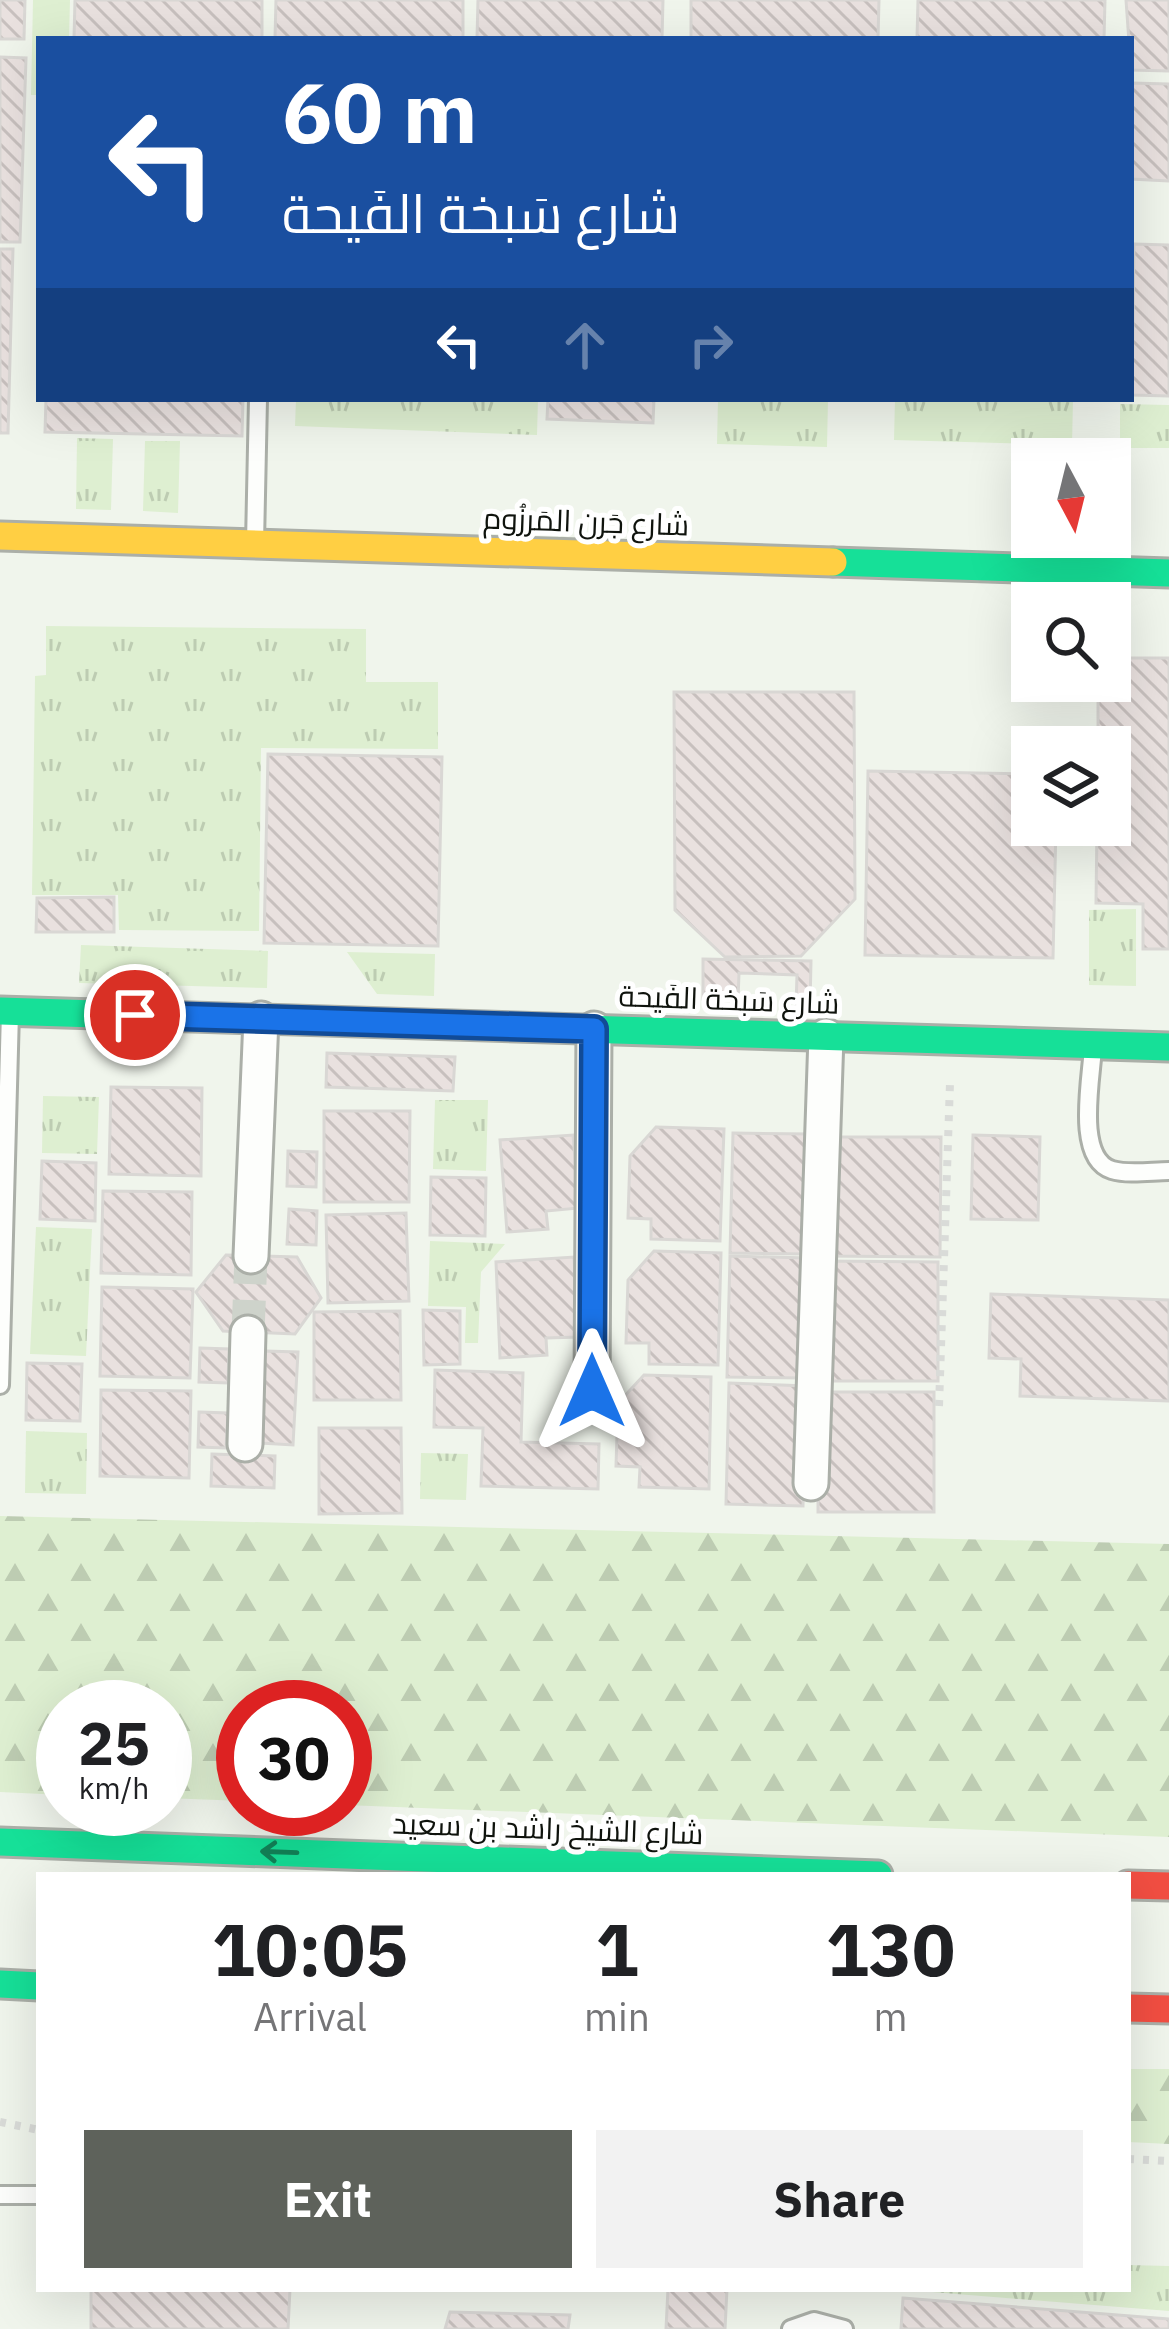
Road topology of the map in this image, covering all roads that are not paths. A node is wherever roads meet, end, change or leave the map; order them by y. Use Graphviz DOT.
graph roads {
  1 [pos="258,402"];
  2 [pos="0,536"];
  3 [pos="255,544"];
  4 [pos="1169,573"];
  5 [pos="5,1011"];
  6 [pos="261,1019"];
  7 [pos="594,1029"];
  8 [pos="826,1036"];
  9 [pos="1093,1045"];
  10 [pos="1169,1047"];
  11 [pos="1169,1171"];
  12 [pos="251,1256"];
  13 [pos="248,1333"];
  14 [pos="0,1385"];
  15 [pos="592,1391"];
  16 [pos="245,1444"];
  17 [pos="811,1483"];
  18 [pos="0,1842"];
  19 [pos="798,1872"];
  20 [pos="1131,1885"];
  21 [pos="1169,1886"];
  22 [pos="0,1984"];
  23 [pos="36,1985"];
  24 [pos="1131,2008"];
  25 [pos="1169,2008"];
  26 [pos="0,2194"];
  27 [pos="36,2195"];
  28 [pos="791,2329"];
  29 [pos="844,2329"];
  1 -- 3 [label="lane"];
  2 -- 3 [label="street, شارع جَرن المَرزُوم"];
  3 -- 4 [label="street, شارع جَرن المَرزُوم"];
  5 -- 6 [label="street, شارع سَبخة الفَيحة"];
  5 -- 14 [label="lane"];
  6 -- 7 [label="street, شارع سَبخة الفَيحة"];
  6 -- 12 [label="street"];
  7 -- 8 [label="street, شارع سَبخة الفَيحة"];
  7 -- 15 [label="street"];
  8 -- 9 [label="street, شارع سَبخة الفَيحة"];
  8 -- 17 [label="street"];
  9 -- 10 [label="street, شارع سَبخة الفَيحة"];
  9 -- 11 [label="lane"];
  13 -- 16 [label="street"];
  19 -- 18 [label="street, شارع الشيخ راشد بن سعيد, one-way"];
  20 -- 21 [label="street"];
  22 -- 23 [label="street"];
  24 -- 25 [label="street"];
  26 -- 27 [label="lane"];
  28 -- 29 [label="lane"];
}
